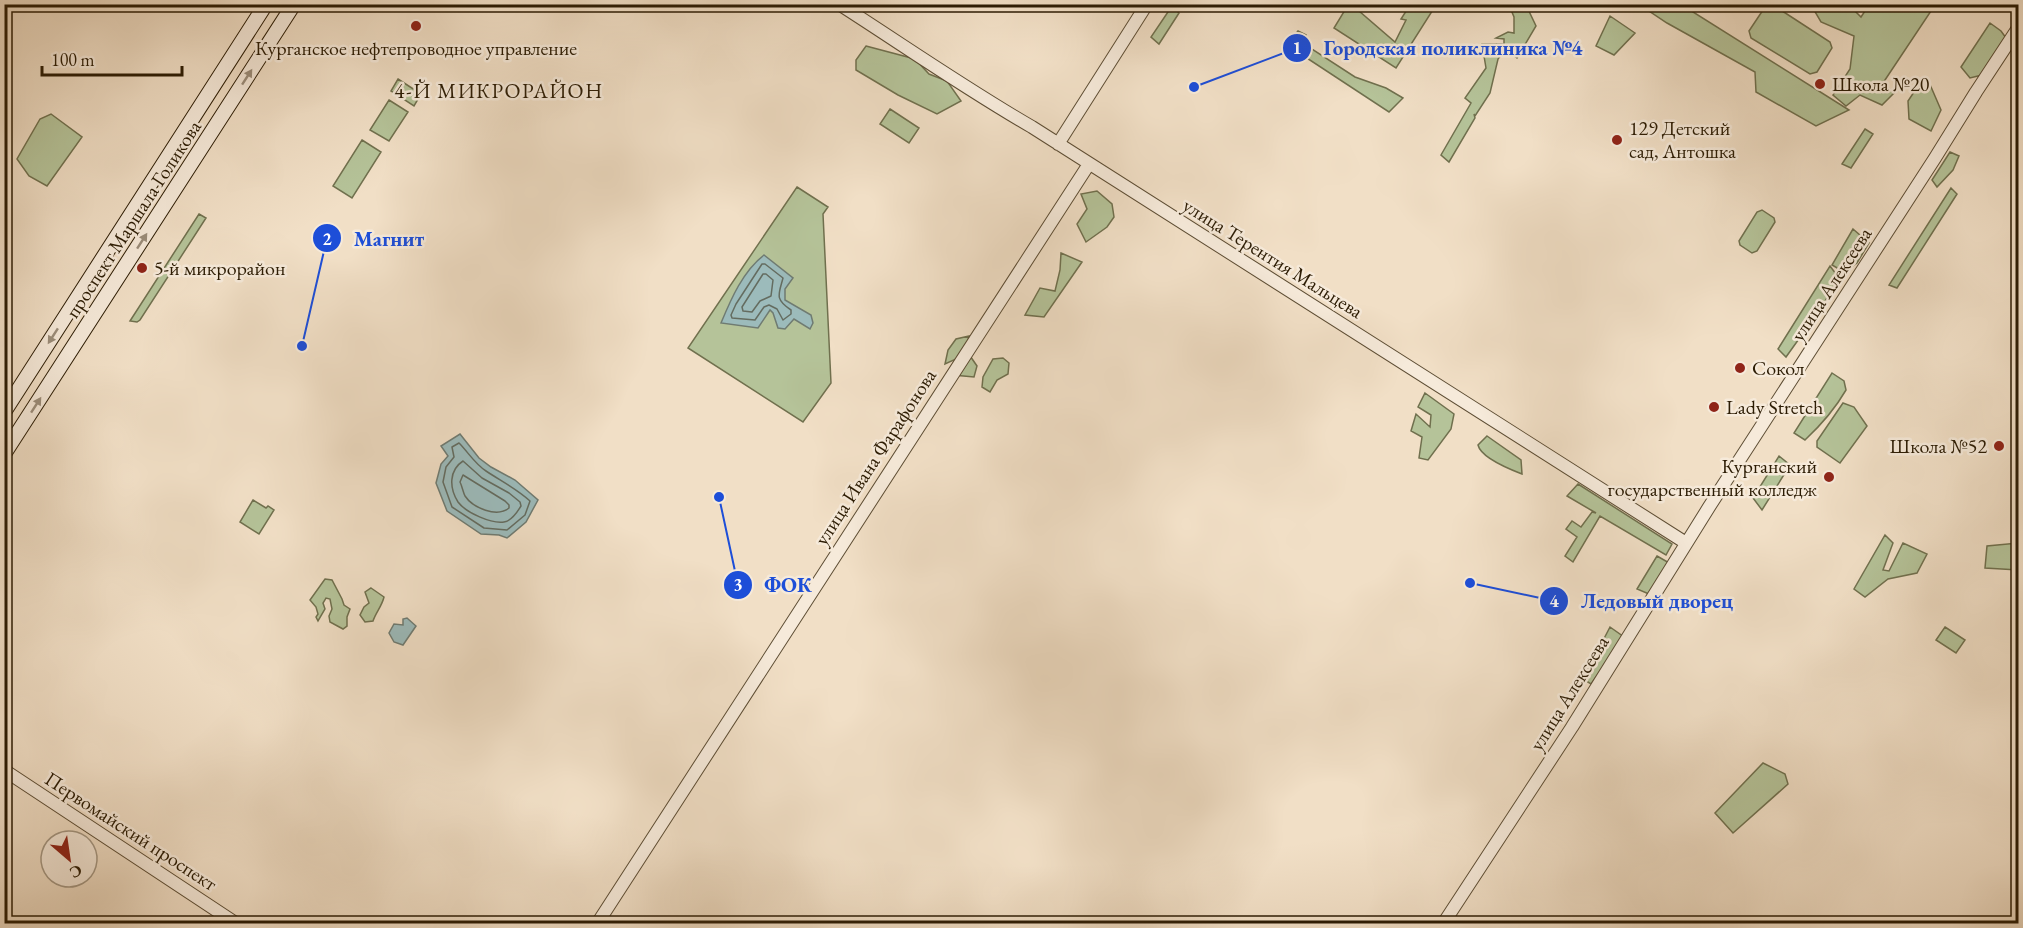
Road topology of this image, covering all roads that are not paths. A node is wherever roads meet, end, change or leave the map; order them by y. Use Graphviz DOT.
graph roads {
  1 [pos="294,4"];
  2 [pos="839,4"];
  3 [pos="1147,4"];
  4 [pos="263,9"];
  5 [pos="281,25"];
  6 [pos="2019,28"];
  7 [pos="1058,144"];
  8 [pos="1089,164"];
  9 [pos="4,411"];
  10 [pos="4,454"];
  11 [pos="1686,543"];
  12 [pos="4,770"];
  13 [pos="237,924"];
  14 [pos="597,924"];
  15 [pos="1443,924"];
  1 -- 5 [label="main road, проспект Маршала Голикова"];
  2 -- 7 [label="street, улица Терентия Мальцева"];
  3 -- 7 [label="street"];
  4 -- 5 [label="main road"];
  4 -- 9 [label="main road, проспект Маршала Голикова, one-way"];
  10 -- 5 [label="main road, проспект Маршала Голикова, one-way"];
  6 -- 11 [label="street, улица Алексеева"];
  7 -- 8 [label="street, улица Терентия Мальцева"];
  8 -- 11 [label="street, улица Терентия Мальцева"];
  8 -- 14 [label="street, улица Ивана Фарафонова"];
  11 -- 15 [label="street, улица Алексеева"];
  12 -- 13 [label="street, Первомайский проспект"];
}
